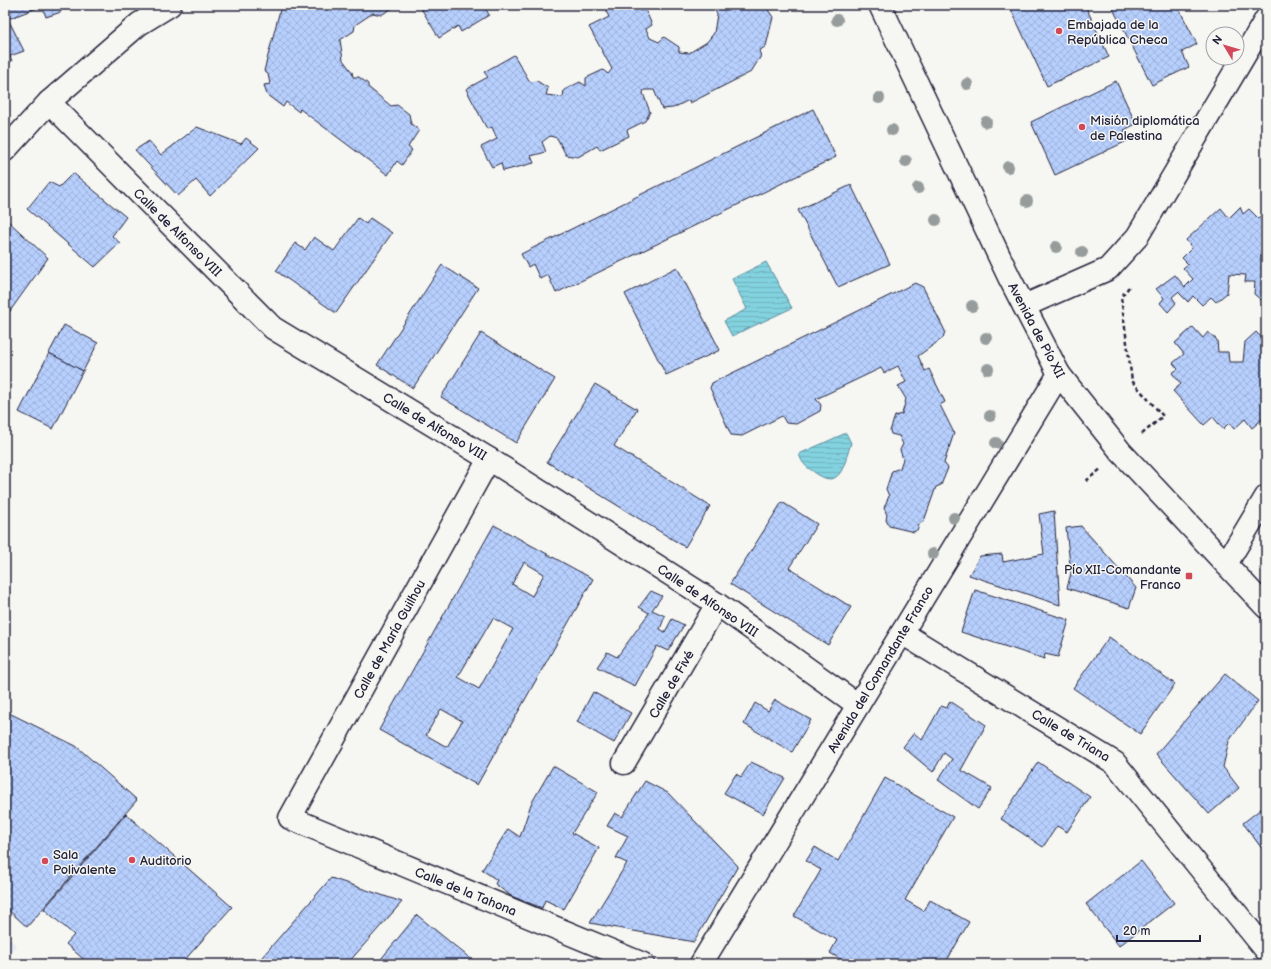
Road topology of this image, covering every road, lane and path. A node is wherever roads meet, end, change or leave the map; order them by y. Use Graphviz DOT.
graph roads {
  1 [pos="170,5"];
  2 [pos="880,5"];
  3 [pos="1266,19"];
  4 [pos="49,102"];
  5 [pos="5,150"];
  6 [pos="1121,297"];
  7 [pos="1024,306"];
  8 [pos="1059,374"];
  9 [pos="1121,452"];
  10 [pos="489,459"];
  11 [pos="1086,481"];
  12 [pos="1266,497"];
  13 [pos="1226,564"];
  14 [pos="717,604"];
  15 [pos="1266,607"];
  16 [pos="902,633"];
  17 [pos="858,705"];
  18 [pos="624,763"];
  19 [pos="290,818"];
  20 [pos="1266,950"];
  21 [pos="643,964"];
  22 [pos="701,964"];
  1 -- 4 [label="street"];
  2 -- 7 [label="street, Avenida de Pío XII"];
  3 -- 7 [label="street"];
  4 -- 5 [label="street"];
  4 -- 10 [label="street, Calle de Alfonso VIII"];
  6 -- 9 [label="path"];
  7 -- 8 [label="street, Avenida de Pío XII"];
  8 -- 9 [label="street, Avenida de Pío XII"];
  8 -- 16 [label="street, Avenida del Comandante Franco"];
  9 -- 11 [label="path"];
  9 -- 13 [label="street, Avenida de Pío XII"];
  10 -- 14 [label="street, Calle de Alfonso VIII"];
  10 -- 19 [label="street, Calle de María Guilhou"];
  12 -- 13 [label="street"];
  13 -- 15 [label="street, Avenida de Pío XII"];
  14 -- 17 [label="street, Calle de Alfonso VIII"];
  14 -- 18 [label="street, Calle de Fivé"];
  16 -- 17 [label="street, Avenida del Comandante Franco"];
  16 -- 20 [label="street, Calle de Triana"];
  17 -- 22 [label="street, Avenida del Comandante Franco"];
  19 -- 21 [label="street, Calle de la Tahona"];
}
